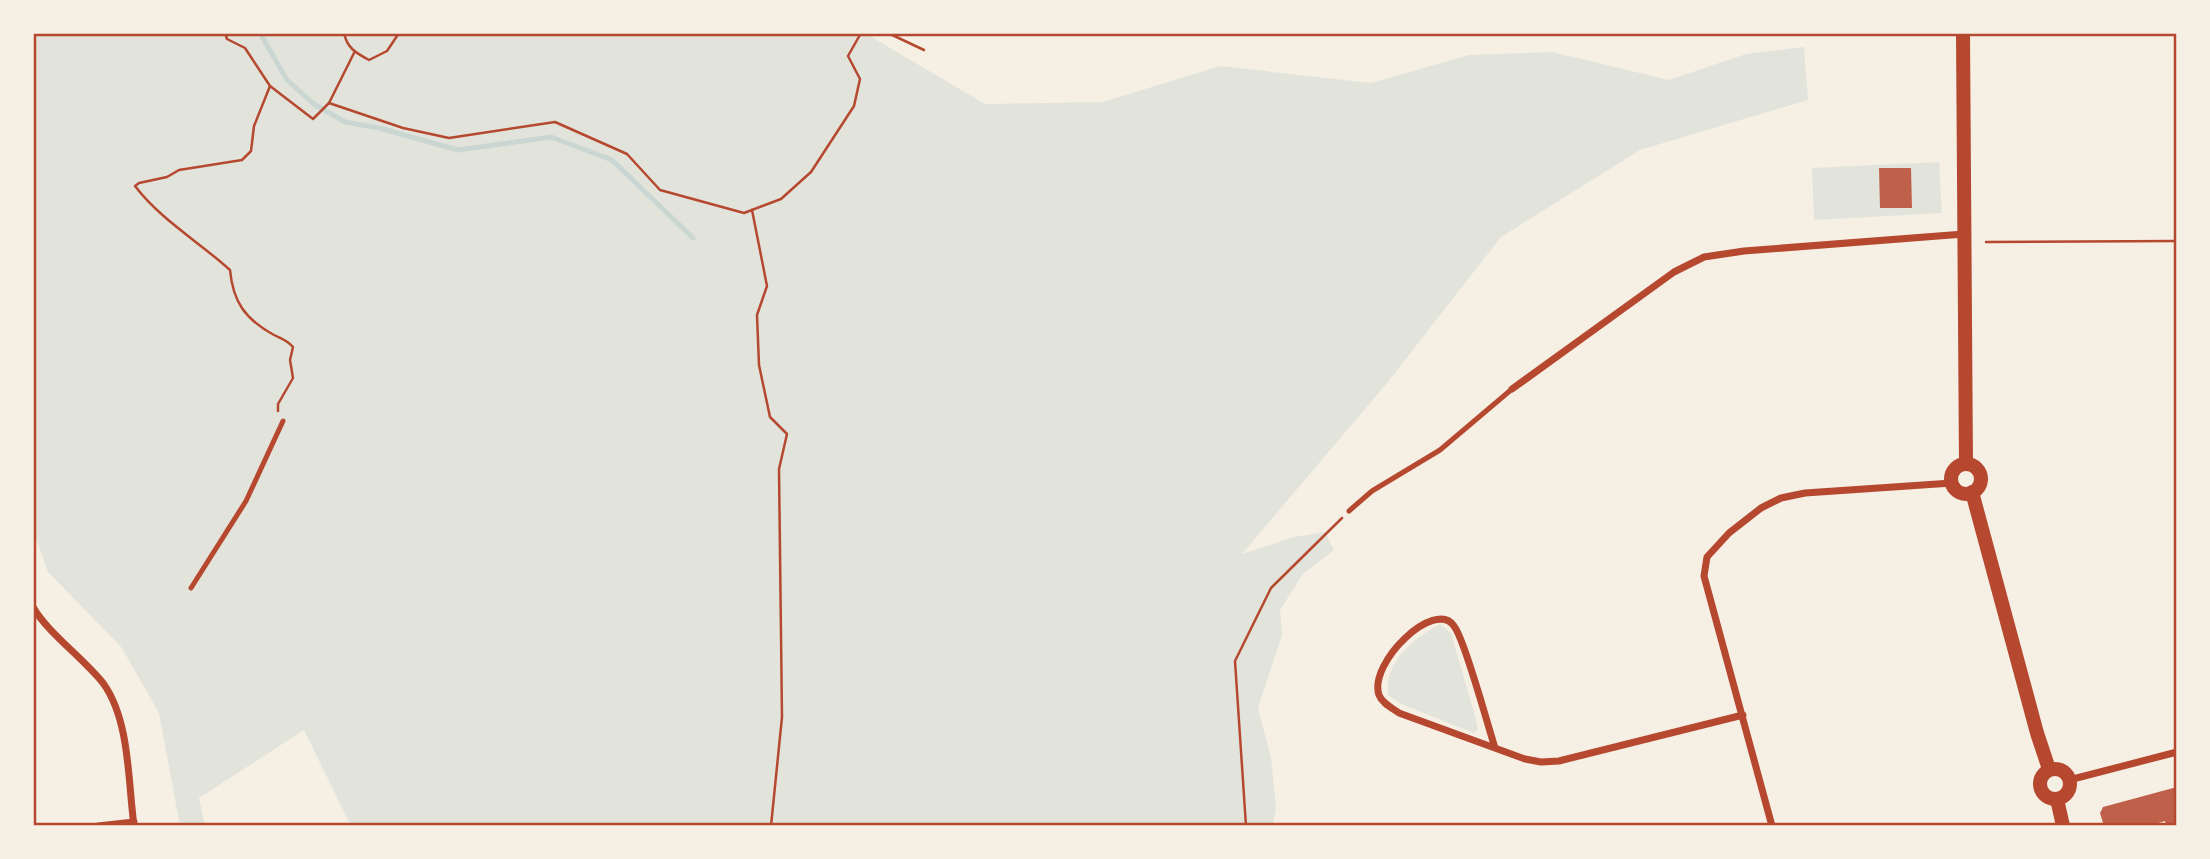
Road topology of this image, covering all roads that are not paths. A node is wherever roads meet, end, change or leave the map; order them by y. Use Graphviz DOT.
graph roads {
  1 [pos="1963,33"];
  2 [pos="1964,234"];
  3 [pos="1512,389"];
  4 [pos="283,421"];
  5 [pos="1966,464"];
  6 [pos="1952,483"];
  7 [pos="1972,492"];
  8 [pos="1349,512"];
  9 [pos="191,588"];
  10 [pos="33,607"];
  11 [pos="1743,715"];
  12 [pos="1494,748"];
  13 [pos="2177,752"];
  14 [pos="2049,769"];
  15 [pos="2070,780"];
  16 [pos="2057,799"];
  17 [pos="134,824"];
  18 [pos="98,826"];
  19 [pos="1772,826"];
  20 [pos="2063,826"];
  1 -- 2 [label="main road"];
  2 -- 3 [label="street"];
  2 -- 5 [label="main road"];
  3 -- 8 [label="lane"];
  4 -- 9 [label="lane"];
  5 -- 6 [label="main road"];
  5 -- 7 [label="main road"];
  6 -- 7 [label="main road"];
  6 -- 11 [label="street"];
  7 -- 14 [label="main road"];
  10 -- 17 [label="street"];
  11 -- 12 [label="street"];
  11 -- 19 [label="street"];
  12 -- 12 [label="street"];
  13 -- 15 [label="street"];
  14 -- 15 [label="main road"];
  14 -- 16 [label="main road"];
  15 -- 16 [label="main road"];
  16 -- 20 [label="main road"];
  17 -- 18 [label="street"];
}
